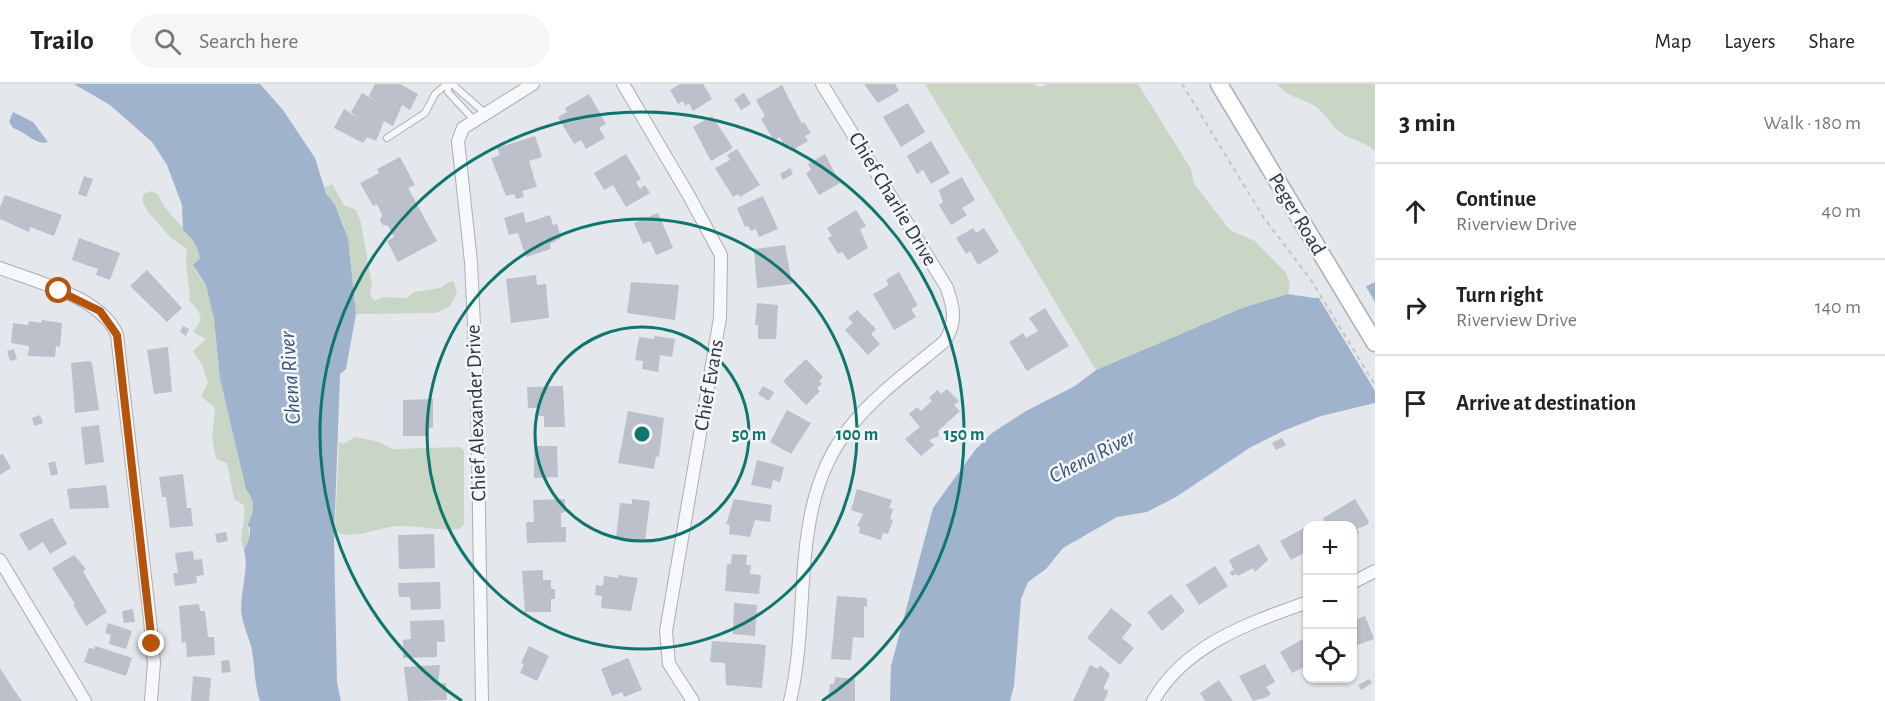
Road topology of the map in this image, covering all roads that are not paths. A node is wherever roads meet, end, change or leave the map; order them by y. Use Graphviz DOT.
graph roads {
  1 [pos="449,84"];
  2 [pos="533,84"];
  3 [pos="622,84"];
  4 [pos="822,84"];
  5 [pos="1219,84"];
  6 [pos="480,116"];
  7 [pos="387,138"];
  8 [pos="0,268"];
  9 [pos="1375,343"];
  10 [pos="0,560"];
  11 [pos="1375,572"];
  12 [pos="1357,581"];
  13 [pos="1303,604"];
  14 [pos="85,701"];
  15 [pos="151,701"];
  16 [pos="482,701"];
  17 [pos="693,701"];
  18 [pos="790,701"];
  19 [pos="1153,701"];
  1 -- 6 [label="lane"];
  1 -- 6 [label="lane"];
  1 -- 7 [label="lane"];
  2 -- 6 [label="street"];
  3 -- 17 [label="street, Chief Evans"];
  4 -- 18 [label="street, Chief Charlie Drive"];
  5 -- 9 [label="main road, Peger Road"];
  6 -- 16 [label="street, Chief Alexander Drive"];
  8 -- 15 [label="street"];
  10 -- 14 [label="street"];
  11 -- 12 [label="street"];
  13 -- 19 [label="street"];
}
